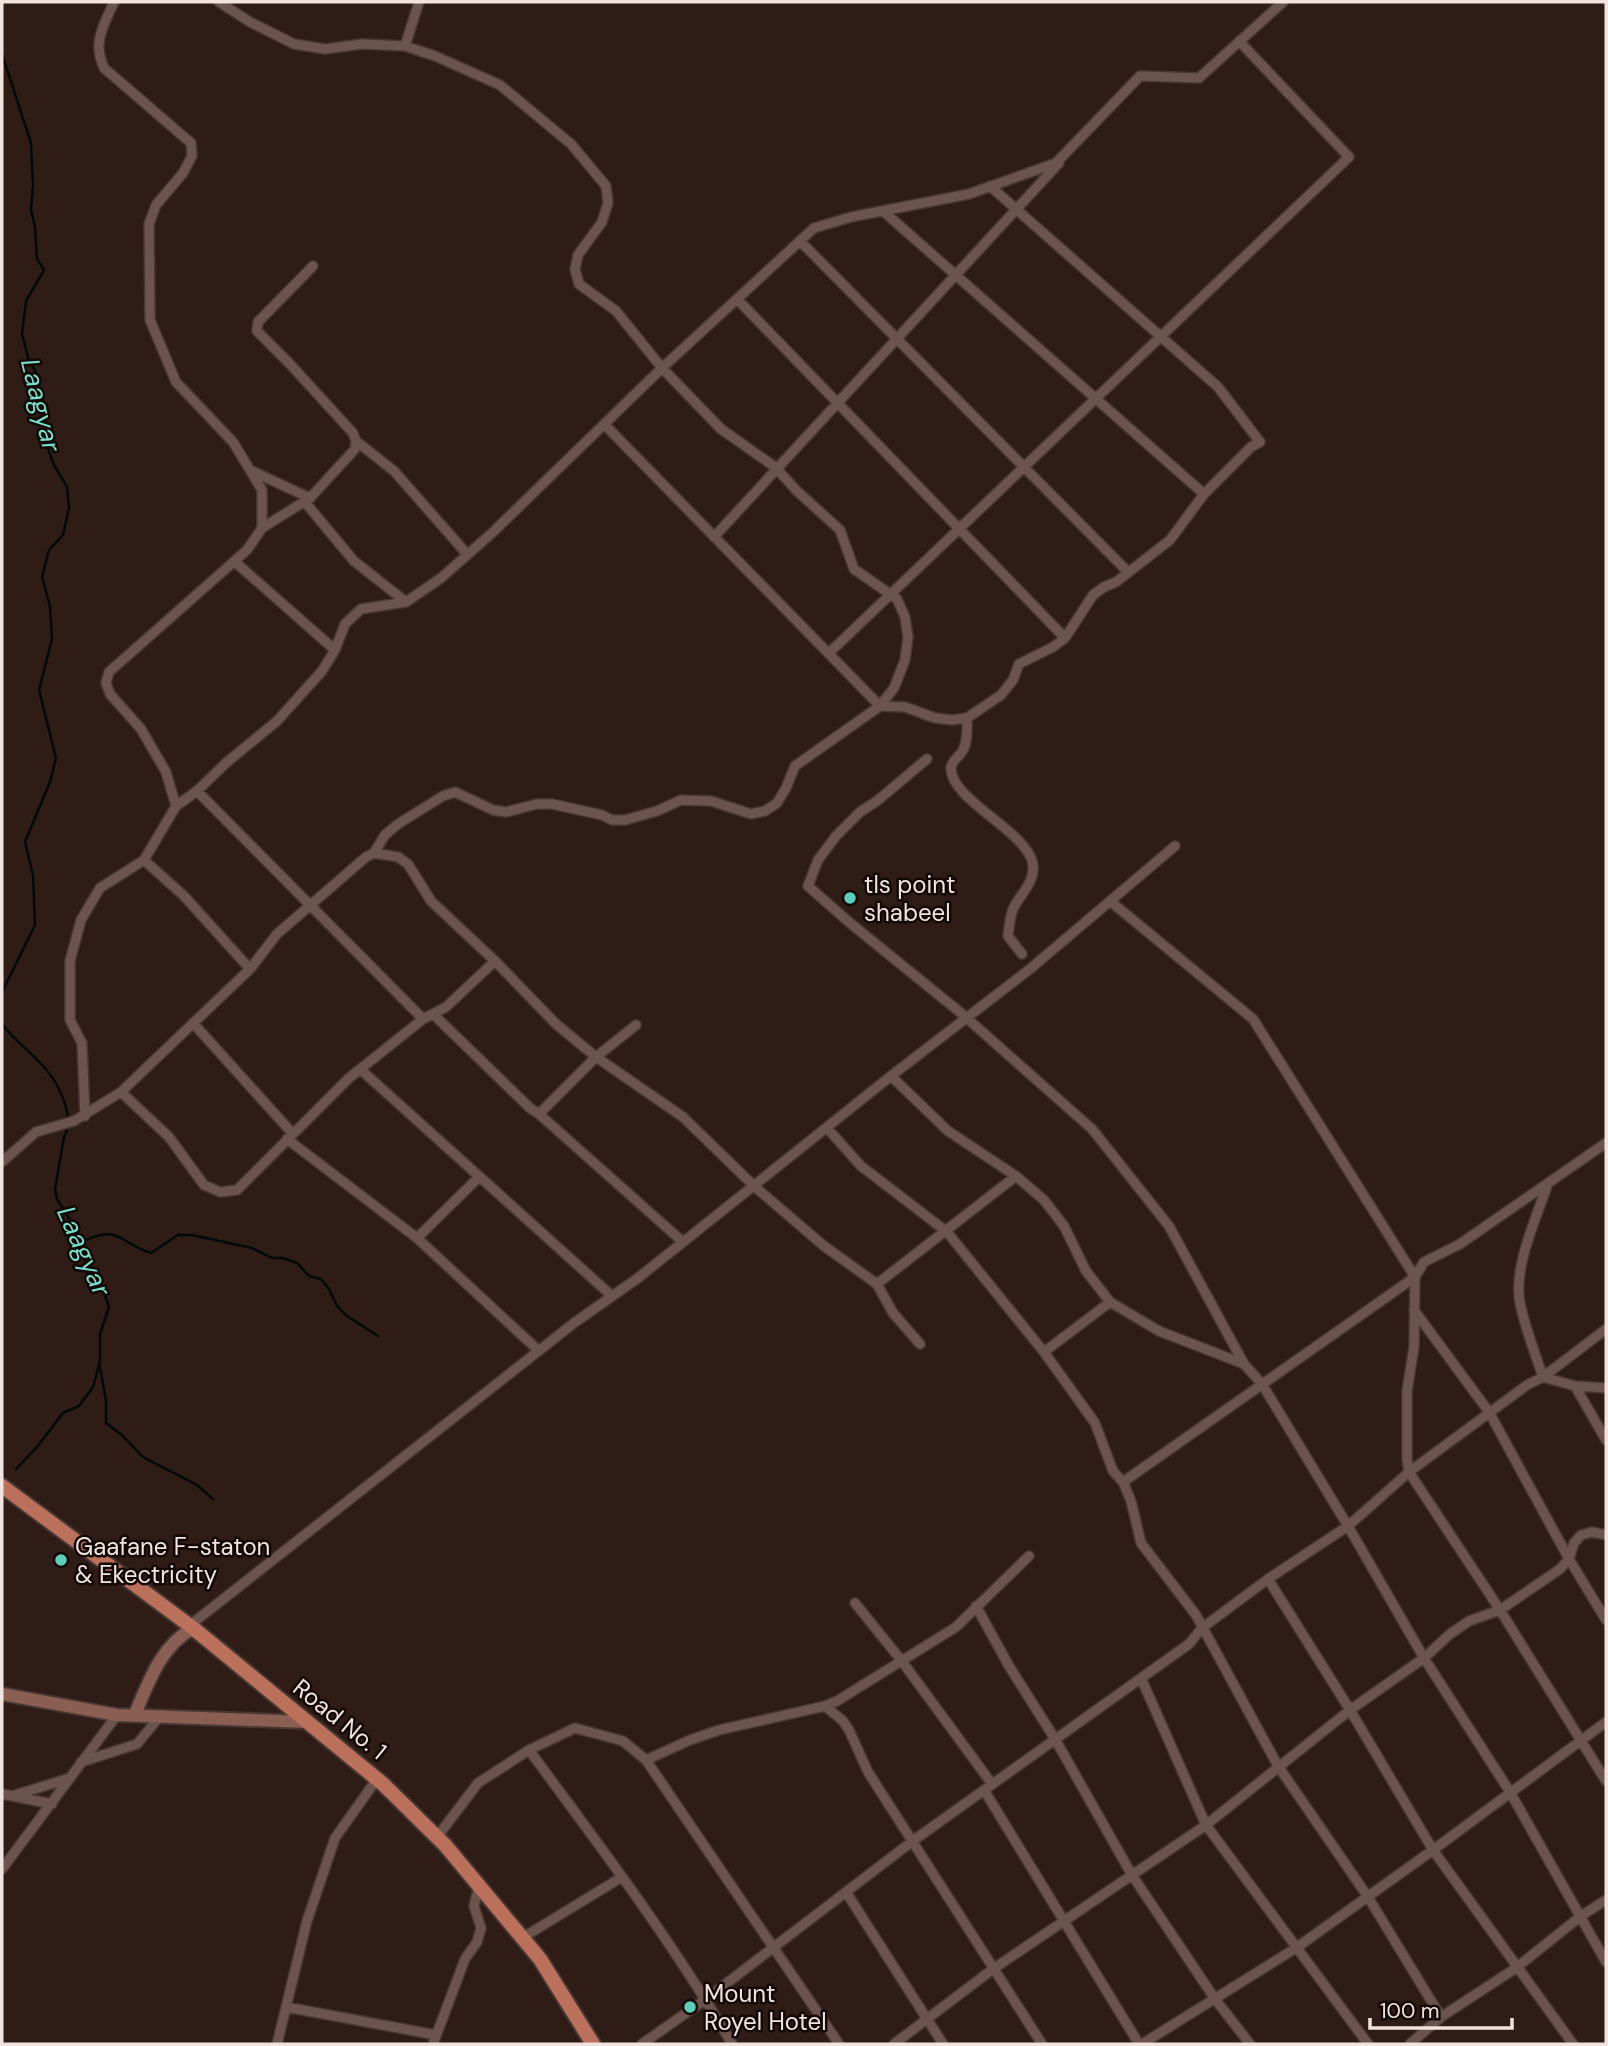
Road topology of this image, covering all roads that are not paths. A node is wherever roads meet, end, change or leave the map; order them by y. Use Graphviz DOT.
graph roads {
  1 [pos="114,2"];
  2 [pos="219,2"];
  3 [pos="419,2"];
  4 [pos="1283,2"];
  5 [pos="1239,41"];
  6 [pos="405,46"];
  7 [pos="1120,97"];
  8 [pos="990,186"];
  9 [pos="1017,209"];
  10 [pos="883,211"];
  11 [pos="800,241"];
  12 [pos="313,266"];
  13 [pos="956,275"];
  14 [pos="737,299"];
  15 [pos="1161,337"];
  16 [pos="897,339"];
  17 [pos="662,368"];
  18 [pos="838,403"];
  19 [pos="604,425"];
  20 [pos="356,440"];
  21 [pos="777,469"];
  22 [pos="250,470"];
  23 [pos="1204,494"];
  24 [pos="307,500"];
  25 [pos="262,528"];
  26 [pos="714,537"];
  27 [pos="467,554"];
  28 [pos="234,561"];
  29 [pos="1128,572"];
  30 [pos="890,594"];
  31 [pos="406,603"];
  32 [pos="1065,638"];
  33 [pos="335,650"];
  34 [pos="829,653"];
  35 [pos="880,706"];
  36 [pos="967,718"];
  37 [pos="927,759"];
  38 [pos="197,791"];
  39 [pos="176,806"];
  40 [pos="1175,846"];
  41 [pos="374,853"];
  42 [pos="144,860"];
  43 [pos="1110,901"];
  44 [pos="312,905"];
  45 [pos="1022,954"];
  46 [pos="495,961"];
  47 [pos="250,969"];
  48 [pos="433,1014"];
  49 [pos="966,1018"];
  50 [pos="423,1019"];
  51 [pos="193,1023"];
  52 [pos="636,1025"];
  53 [pos="596,1057"];
  54 [pos="360,1069"];
  55 [pos="891,1076"];
  56 [pos="121,1092"];
  57 [pos="539,1114"];
  58 [pos="85,1115"];
  59 [pos="827,1128"];
  60 [pos="290,1137"];
  61 [pos="1606,1143"];
  62 [pos="2,1162"];
  63 [pos="479,1177"];
  64 [pos="1016,1177"];
  65 [pos="754,1186"];
  66 [pos="1547,1186"];
  67 [pos="947,1232"];
  68 [pos="417,1238"];
  69 [pos="683,1242"];
  70 [pos="1415,1277"];
  71 [pos="877,1284"];
  72 [pos="612,1296"];
  73 [pos="1110,1302"];
  74 [pos="1414,1309"];
  75 [pos="1606,1329"];
  76 [pos="920,1344"];
  77 [pos="539,1351"];
  78 [pos="1044,1352"];
  79 [pos="1244,1364"];
  80 [pos="1543,1377"];
  81 [pos="1262,1384"];
  82 [pos="1575,1386"];
  83 [pos="1606,1388"];
  84 [pos="1489,1412"];
  85 [pos="1606,1440"];
  86 [pos="1409,1472"];
  87 [pos="1123,1482"];
  88 [pos="2,1486"];
  89 [pos="1348,1525"];
  90 [pos="1606,1535"];
  91 [pos="1029,1556"];
  92 [pos="1569,1559"];
  93 [pos="1268,1579"];
  94 [pos="855,1603"];
  95 [pos="976,1606"];
  96 [pos="1500,1610"];
  97 [pos="1606,1620"];
  98 [pos="191,1627"];
  99 [pos="1202,1628"];
  100 [pos="1424,1658"];
  101 [pos="901,1660"];
  102 [pos="1141,1678"];
  103 [pos="2,1694"];
  104 [pos="825,1706"];
  105 [pos="1350,1710"];
  106 [pos="135,1714"];
  107 [pos="117,1715"];
  108 [pos="161,1716"];
  109 [pos="307,1722"];
  110 [pos="1606,1722"];
  111 [pos="1055,1739"];
  112 [pos="1580,1741"];
  113 [pos="529,1750"];
  114 [pos="646,1760"];
  115 [pos="81,1762"];
  116 [pos="1278,1766"];
  117 [pos="70,1778"];
  118 [pos="377,1779"];
  119 [pos="1606,1781"];
  120 [pos="988,1787"];
  121 [pos="1510,1792"];
  122 [pos="7,1795"];
  123 [pos="52,1804"];
  124 [pos="1206,1825"];
  125 [pos="437,1837"];
  126 [pos="914,1840"];
  127 [pos="1433,1850"];
  128 [pos="2,1869"];
  129 [pos="1132,1875"];
  130 [pos="622,1877"];
  131 [pos="479,1885"];
  132 [pos="846,1892"];
  133 [pos="1368,1897"];
  134 [pos="1606,1900"];
  135 [pos="1581,1916"];
  136 [pos="1065,1921"];
  137 [pos="523,1938"];
  138 [pos="773,1948"];
  139 [pos="1296,1948"];
  140 [pos="1606,1962"];
  141 [pos="1516,1968"];
  142 [pos="993,1969"];
  143 [pos="706,1999"];
  144 [pos="1215,1999"];
  145 [pos="286,2007"];
  146 [pos="1441,2017"];
  147 [pos="926,2020"];
  148 [pos="434,2039"];
  149 [pos="277,2044"];
  150 [pos="593,2044"];
  151 [pos="642,2044"];
  152 [pos="732,2044"];
  153 [pos="838,2044"];
  154 [pos="894,2044"];
  155 [pos="943,2044"];
  156 [pos="1042,2044"];
  157 [pos="1140,2044"];
  158 [pos="1250,2044"];
  159 [pos="1368,2044"];
  160 [pos="1410,2044"];
  161 [pos="1573,2044"];
  1 -- 22 [label="street"];
  2 -- 6 [label="street"];
  3 -- 6 [label="street"];
  4 -- 5 [label="street"];
  5 -- 7 [label="street"];
  5 -- 15 [label="street"];
  6 -- 17 [label="street"];
  7 -- 8 [label="street"];
  7 -- 9 [label="street"];
  8 -- 9 [label="street"];
  8 -- 10 [label="street"];
  9 -- 13 [label="street"];
  9 -- 15 [label="street"];
  10 -- 11 [label="street"];
  10 -- 13 [label="street"];
  11 -- 14 [label="street"];
  11 -- 16 [label="street"];
  12 -- 20 [label="street"];
  13 -- 16 [label="street"];
  13 -- 23 [label="street"];
  14 -- 17 [label="street"];
  14 -- 18 [label="street"];
  15 -- 23 [label="street"];
  15 -- 30 [label="street"];
  16 -- 18 [label="street"];
  16 -- 29 [label="street"];
  17 -- 19 [label="street"];
  17 -- 21 [label="street"];
  18 -- 21 [label="street"];
  18 -- 32 [label="street"];
  19 -- 26 [label="street"];
  19 -- 27 [label="street"];
  20 -- 24 [label="street"];
  20 -- 27 [label="street"];
  21 -- 26 [label="street"];
  21 -- 30 [label="street"];
  22 -- 24 [label="street"];
  22 -- 25 [label="street"];
  23 -- 29 [label="street"];
  24 -- 25 [label="street"];
  24 -- 31 [label="street"];
  25 -- 28 [label="street"];
  26 -- 34 [label="street"];
  27 -- 31 [label="street"];
  28 -- 33 [label="street"];
  28 -- 39 [label="street"];
  29 -- 32 [label="street"];
  30 -- 34 [label="street"];
  30 -- 35 [label="street"];
  31 -- 33 [label="street"];
  32 -- 36 [label="street"];
  33 -- 38 [label="street"];
  34 -- 35 [label="street"];
  35 -- 36 [label="street"];
  35 -- 41 [label="street"];
  36 -- 45 [label="street"];
  37 -- 49 [label="street"];
  38 -- 39 [label="street"];
  38 -- 44 [label="street"];
  39 -- 42 [label="street"];
  40 -- 43 [label="street"];
  41 -- 44 [label="street"];
  41 -- 46 [label="street"];
  42 -- 47 [label="street"];
  42 -- 58 [label="street"];
  43 -- 49 [label="street"];
  43 -- 70 [label="street"];
  44 -- 47 [label="street"];
  44 -- 50 [label="street"];
  46 -- 48 [label="street"];
  46 -- 53 [label="street"];
  47 -- 51 [label="street"];
  48 -- 50 [label="street"];
  48 -- 57 [label="street"];
  49 -- 55 [label="street"];
  49 -- 79 [label="street"];
  50 -- 54 [label="street"];
  51 -- 56 [label="street"];
  51 -- 60 [label="street"];
  52 -- 53 [label="street"];
  53 -- 57 [label="street"];
  53 -- 65 [label="street"];
  54 -- 60 [label="street"];
  54 -- 63 [label="street"];
  55 -- 59 [label="street"];
  55 -- 64 [label="street"];
  56 -- 58 [label="street"];
  56 -- 60 [label="street"];
  57 -- 69 [label="street"];
  58 -- 62 [label="street"];
  59 -- 65 [label="street"];
  59 -- 67 [label="street"];
  60 -- 68 [label="street"];
  61 -- 66 [label="street"];
  63 -- 68 [label="street"];
  63 -- 72 [label="street"];
  64 -- 67 [label="street"];
  64 -- 73 [label="street"];
  65 -- 69 [label="street"];
  65 -- 71 [label="street"];
  66 -- 70 [label="street"];
  66 -- 80 [label="street"];
  67 -- 71 [label="street"];
  67 -- 78 [label="street"];
  68 -- 77 [label="street"];
  69 -- 72 [label="street"];
  70 -- 74 [label="street"];
  70 -- 81 [label="street"];
  71 -- 76 [label="street"];
  72 -- 77 [label="street"];
  73 -- 78 [label="street"];
  73 -- 79 [label="street"];
  74 -- 84 [label="street"];
  74 -- 86 [label="street"];
  75 -- 80 [label="street"];
  77 -- 98 [label="street"];
  78 -- 87 [label="street"];
  79 -- 81 [label="street"];
  80 -- 82 [label="street"];
  80 -- 84 [label="street"];
  81 -- 87 [label="street"];
  81 -- 89 [label="street"];
  82 -- 83 [label="street"];
  82 -- 85 [label="street"];
  84 -- 86 [label="street"];
  84 -- 92 [label="street"];
  86 -- 89 [label="street"];
  86 -- 96 [label="street"];
  87 -- 99 [label="street"];
  88 -- 98 [label="highway, Road No. 1"];
  89 -- 93 [label="street"];
  89 -- 100 [label="street"];
  90 -- 92 [label="street"];
  91 -- 95 [label="street"];
  92 -- 96 [label="street"];
  92 -- 97 [label="street"];
  93 -- 99 [label="street"];
  93 -- 105 [label="street"];
  94 -- 101 [label="street"];
  95 -- 101 [label="street"];
  95 -- 111 [label="street"];
  96 -- 100 [label="street"];
  96 -- 112 [label="street"];
  98 -- 106 [label="main road"];
  98 -- 109 [label="highway, Road No. 1"];
  99 -- 102 [label="street"];
  99 -- 116 [label="street"];
  100 -- 105 [label="street"];
  100 -- 121 [label="street"];
  101 -- 104 [label="street"];
  101 -- 120 [label="street"];
  102 -- 111 [label="street"];
  102 -- 124 [label="street"];
  103 -- 107 [label="main road"];
  104 -- 114 [label="street"];
  104 -- 126 [label="street"];
  105 -- 116 [label="street"];
  105 -- 127 [label="street"];
  106 -- 107 [label="main road"];
  106 -- 108 [label="main road"];
  107 -- 115 [label="street"];
  108 -- 109 [label="main road"];
  108 -- 115 [label="street"];
  109 -- 118 [label="highway, Road No. 1"];
  110 -- 112 [label="street"];
  111 -- 120 [label="street"];
  111 -- 129 [label="street"];
  112 -- 119 [label="street"];
  112 -- 121 [label="street"];
  113 -- 114 [label="street"];
  113 -- 125 [label="street"];
  113 -- 130 [label="street"];
  114 -- 138 [label="street"];
  115 -- 117 [label="street"];
  116 -- 124 [label="street"];
  116 -- 133 [label="street"];
  117 -- 122 [label="street"];
  117 -- 123 [label="street"];
  118 -- 125 [label="highway, Road No. 1"];
  118 -- 145 [label="street"];
  120 -- 126 [label="street"];
  120 -- 136 [label="street"];
  121 -- 127 [label="street"];
  121 -- 135 [label="street"];
  122 -- 123 [label="street"];
  123 -- 128 [label="street"];
  124 -- 129 [label="street"];
  124 -- 139 [label="street"];
  125 -- 131 [label="highway, Road No. 1"];
  126 -- 132 [label="street"];
  126 -- 142 [label="street"];
  127 -- 133 [label="street"];
  127 -- 141 [label="street"];
  129 -- 136 [label="street"];
  129 -- 144 [label="street"];
  130 -- 137 [label="street"];
  130 -- 143 [label="street"];
  131 -- 137 [label="highway, Road No. 1"];
  131 -- 148 [label="street"];
  132 -- 138 [label="street"];
  132 -- 147 [label="street"];
  133 -- 139 [label="street"];
  133 -- 146 [label="street"];
  134 -- 135 [label="street"];
  135 -- 140 [label="street"];
  135 -- 141 [label="street"];
  136 -- 142 [label="street"];
  136 -- 157 [label="street"];
  137 -- 150 [label="highway, Road No. 1"];
  138 -- 143 [label="street"];
  138 -- 153 [label="street"];
  139 -- 144 [label="street"];
  139 -- 159 [label="street"];
  141 -- 146 [label="street"];
  141 -- 161 [label="street"];
  142 -- 147 [label="street"];
  142 -- 156 [label="street"];
  143 -- 151 [label="street"];
  143 -- 152 [label="street"];
  144 -- 157 [label="street"];
  144 -- 158 [label="street"];
  145 -- 148 [label="street"];
  145 -- 149 [label="street"];
  146 -- 160 [label="street"];
  147 -- 154 [label="street"];
  147 -- 155 [label="street"];
}
